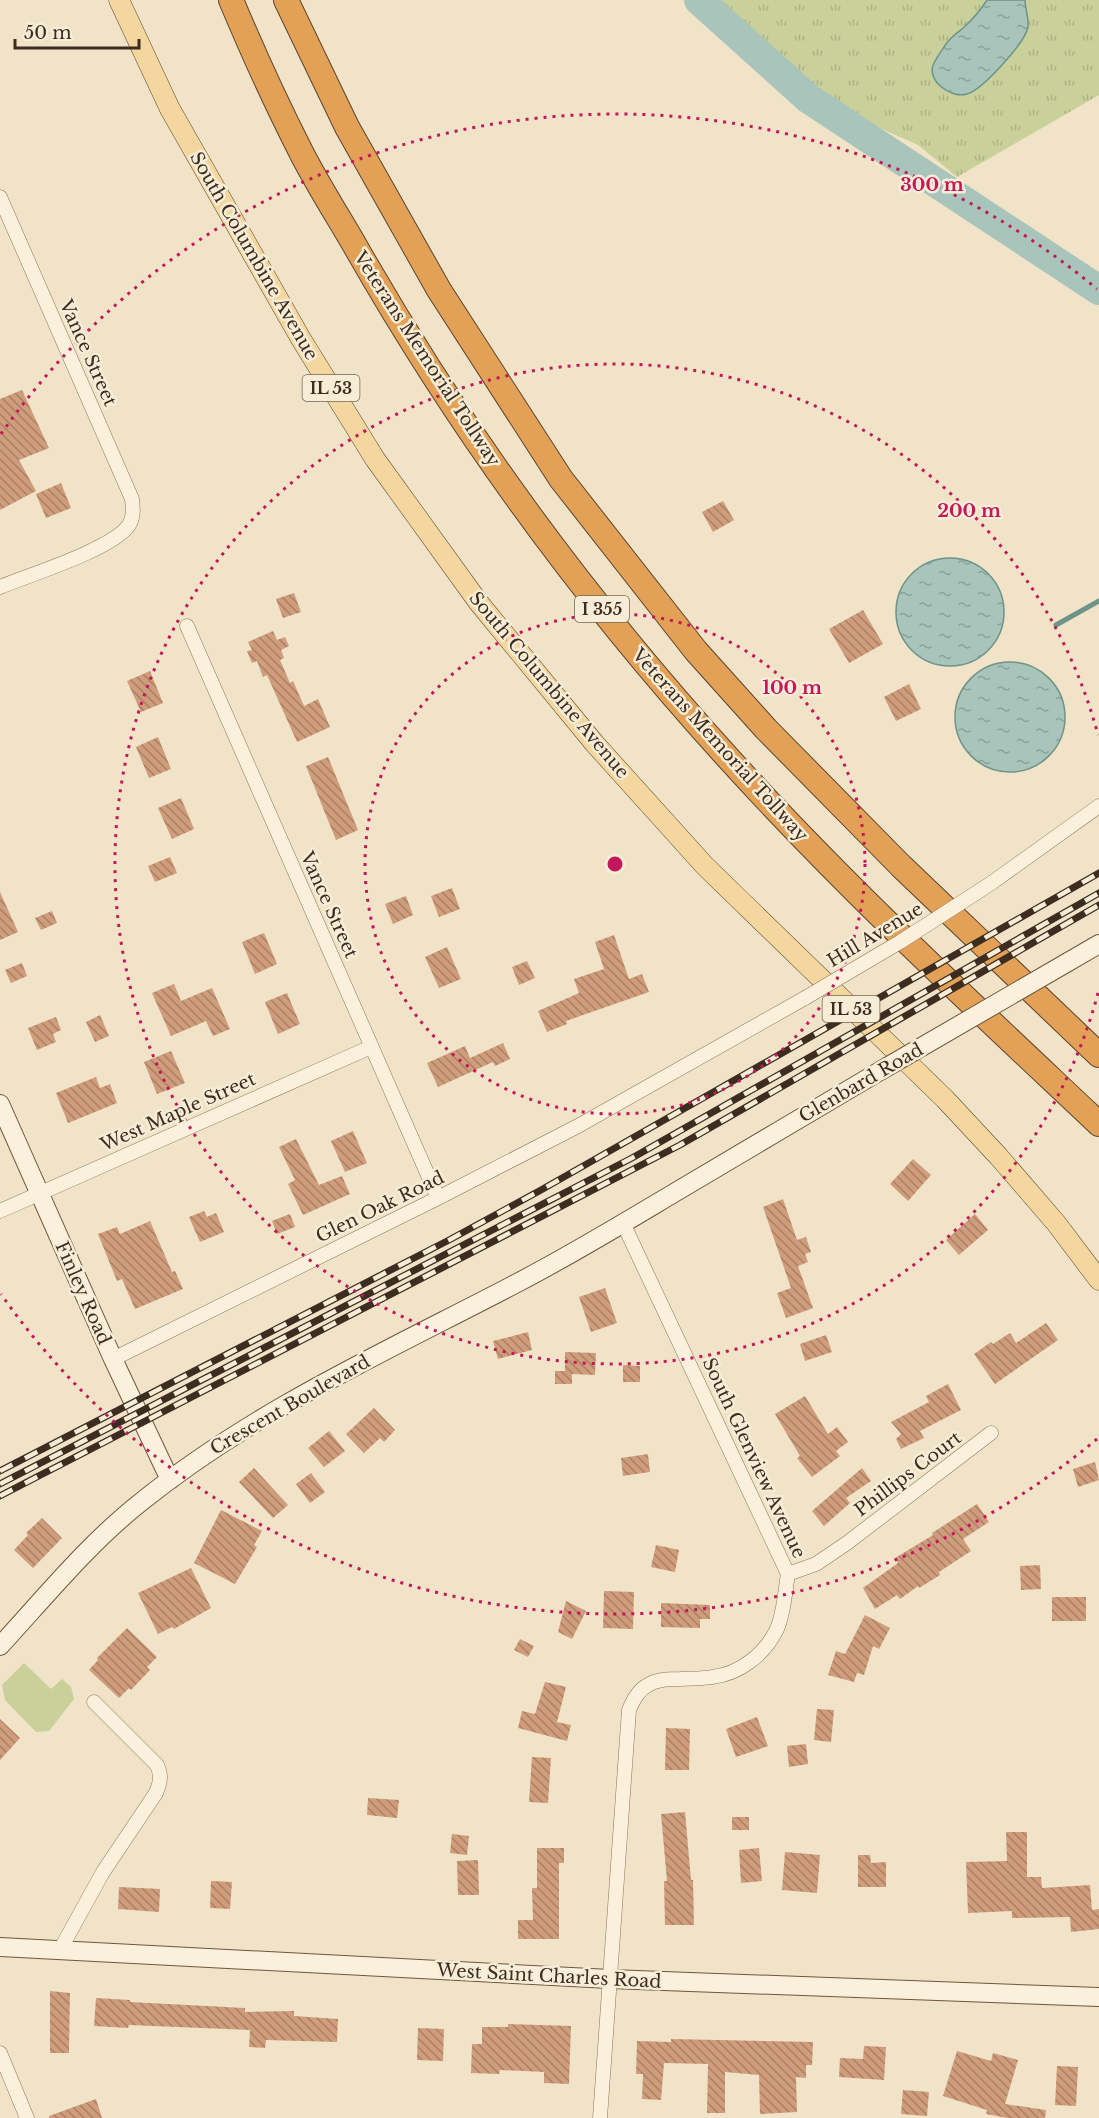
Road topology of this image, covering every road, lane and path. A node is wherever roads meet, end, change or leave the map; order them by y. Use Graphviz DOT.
graph roads {
  1 [pos="119,0"];
  2 [pos="231,0"];
  3 [pos="286,0"];
  4 [pos="0,197"];
  5 [pos="0,587"];
  6 [pos="187,626"];
  7 [pos="1099,806"];
  8 [pos="1099,944"];
  9 [pos="371,1047"];
  10 [pos="1099,1055"];
  11 [pos="660,1079"];
  12 [pos="0,1104"];
  13 [pos="1099,1124"];
  14 [pos="39,1194"];
  15 [pos="438,1198"];
  16 [pos="0,1211"];
  17 [pos="624,1223"];
  18 [pos="1099,1280"];
  19 [pos="112,1359"];
  20 [pos="991,1434"];
  21 [pos="170,1480"];
  22 [pos="788,1574"];
  23 [pos="0,1646"];
  24 [pos="94,1702"];
  25 [pos="0,1947"];
  26 [pos="60,1950"];
  27 [pos="610,1979"];
  28 [pos="1099,1997"];
  29 [pos="0,2053"];
  30 [pos="27,2118"];
  31 [pos="600,2118"];
  1 -- 18 [label="main road, South Columbine Avenue / IL 53"];
  2 -- 13 [label="highway, Veterans Memorial Tollway / I 355"];
  3 -- 10 [label="highway, I 355"];
  4 -- 5 [label="street, Vance Street"];
  6 -- 9 [label="street, Vance Street"];
  7 -- 11 [label="street, Hill Avenue, bridge"];
  8 -- 17 [label="main road, Glenbard Road, bridge"];
  9 -- 14 [label="street, West Maple Street"];
  9 -- 15 [label="street, Vance Street"];
  11 -- 15 [label="street, Glen Oak Road"];
  12 -- 14 [label="main road, Finley Road"];
  14 -- 16 [label="street, West Maple Street"];
  14 -- 19 [label="main road, Finley Road"];
  15 -- 19 [label="street, Glen Oak Road"];
  17 -- 21 [label="main road, Crescent Boulevard"];
  17 -- 22 [label="street, South Glenview Avenue"];
  19 -- 21 [label="main road, Finley Road"];
  20 -- 22 [label="street, Phillips Court"];
  21 -- 23 [label="main road, Crescent Boulevard"];
  22 -- 27 [label="street, South Glenview Avenue"];
  24 -- 26 [label="street"];
  25 -- 26 [label="main road, West Saint Charles Road"];
  26 -- 27 [label="main road, West Saint Charles Road"];
  27 -- 28 [label="main road, West Saint Charles Road"];
  27 -- 31 [label="street, South Glenview Avenue"];
  29 -- 30 [label="street"];
}
